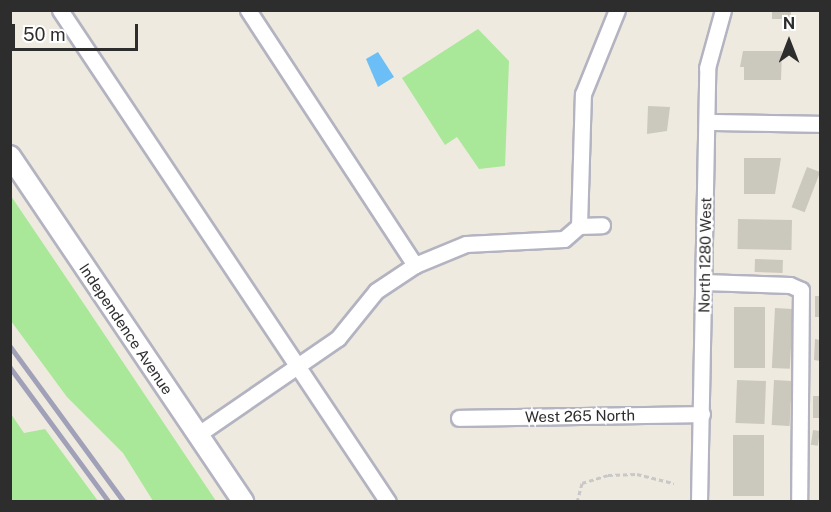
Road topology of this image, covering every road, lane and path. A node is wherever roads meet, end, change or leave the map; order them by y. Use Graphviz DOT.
graph roads {
  1 [pos="60,10"];
  2 [pos="248,10"];
  3 [pos="617,10"];
  4 [pos="723,10"];
  5 [pos="707,122"];
  6 [pos="820,124"];
  7 [pos="10,156"];
  8 [pos="602,225"];
  9 [pos="579,226"];
  10 [pos="415,265"];
  11 [pos="704,282"];
  12 [pos="295,366"];
  13 [pos="702,414"];
  14 [pos="459,418"];
  15 [pos="197,435"];
  16 [pos="674,483"];
  17 [pos="243,501"];
  18 [pos="388,501"];
  19 [pos="577,501"];
  20 [pos="699,501"];
  21 [pos="799,501"];
  1 -- 12 [label="street"];
  2 -- 10 [label="street"];
  3 -- 9 [label="street"];
  4 -- 5 [label="street, North 1280 West"];
  5 -- 6 [label="street"];
  5 -- 11 [label="street, North 1280 West"];
  7 -- 15 [label="street, Independence Avenue"];
  8 -- 9 [label="street"];
  9 -- 10 [label="street"];
  10 -- 12 [label="street"];
  11 -- 13 [label="street, North 1280 West"];
  11 -- 21 [label="street"];
  12 -- 15 [label="street"];
  12 -- 18 [label="street"];
  13 -- 14 [label="street, West 265 North"];
  13 -- 20 [label="street, North 1280 West"];
  15 -- 17 [label="street, Independence Avenue"];
  16 -- 19 [label="path"];
}
